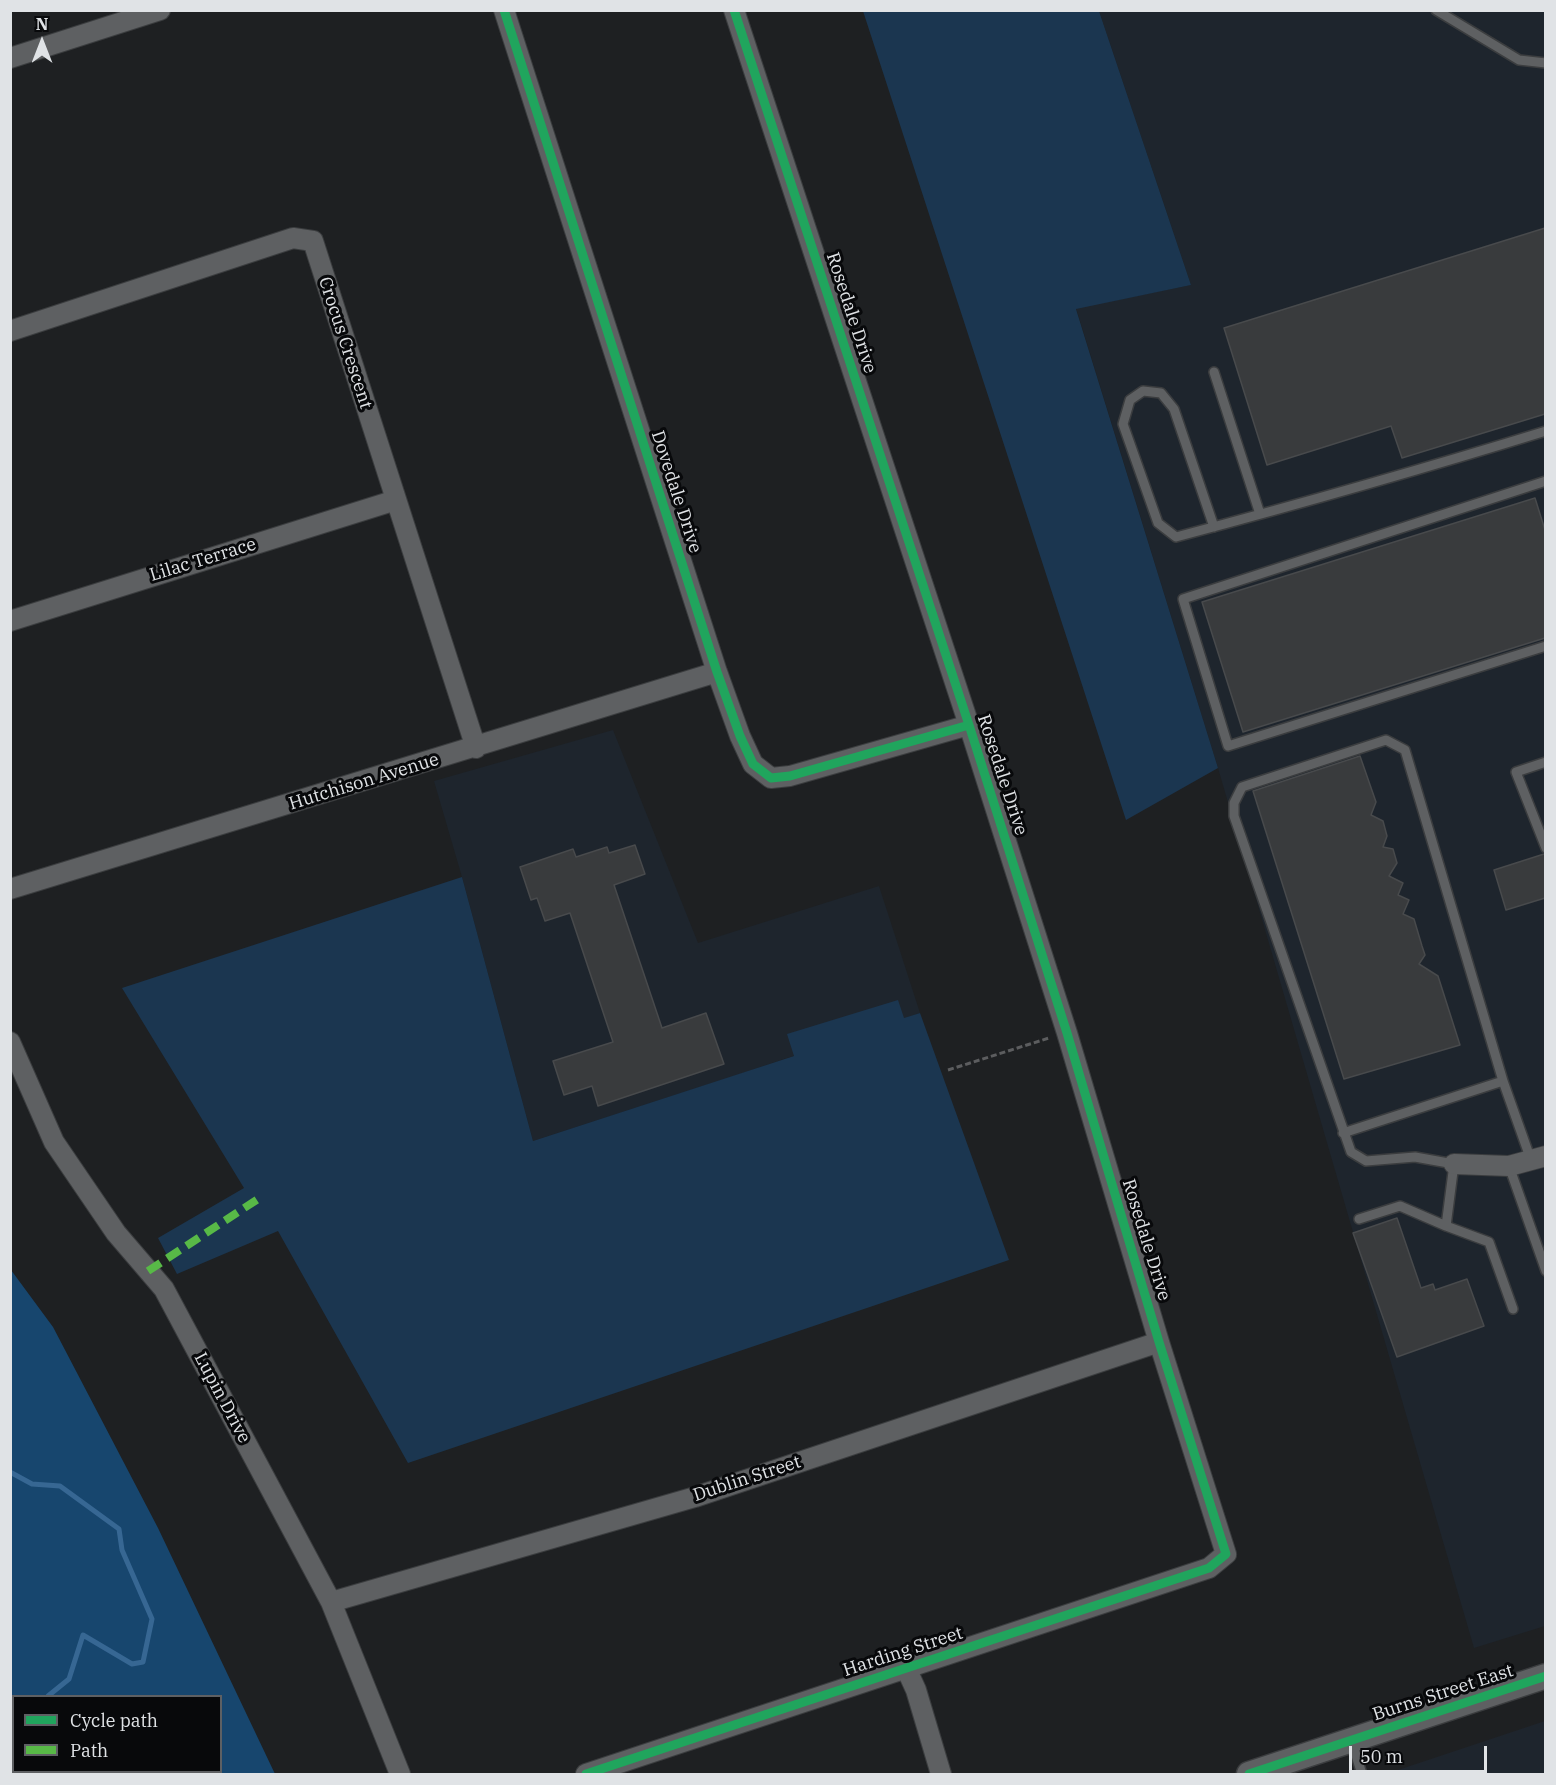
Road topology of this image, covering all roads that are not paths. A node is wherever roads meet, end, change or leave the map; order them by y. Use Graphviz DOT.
graph roads {
  1 [pos="160,10"];
  2 [pos="504,10"];
  3 [pos="734,10"];
  4 [pos="1436,10"];
  5 [pos="10,58"];
  6 [pos="1545,63"];
  7 [pos="10,332"];
  8 [pos="1214,372"];
  9 [pos="1545,432"];
  10 [pos="1545,481"];
  11 [pos="396,500"];
  12 [pos="1260,514"];
  13 [pos="1214,527"];
  14 [pos="10,621"];
  15 [pos="1545,646"];
  16 [pos="717,672"];
  17 [pos="969,724"];
  18 [pos="476,748"];
  19 [pos="1545,762"];
  20 [pos="1545,848"];
  21 [pos="10,889"];
  22 [pos="10,1042"];
  23 [pos="1503,1081"];
  24 [pos="1343,1133"];
  25 [pos="1538,1158"];
  26 [pos="1454,1164"];
  27 [pos="1509,1166"];
  28 [pos="1359,1219"];
  29 [pos="1446,1226"];
  30 [pos="1545,1271"];
  31 [pos="1513,1309"];
  32 [pos="1159,1342"];
  33 [pos="1226,1554"];
  34 [pos="331,1602"];
  35 [pos="906,1668"];
  36 [pos="1545,1676"];
  37 [pos="1351,1741"];
  38 [pos="400,1774"];
  39 [pos="586,1774"];
  40 [pos="941,1774"];
  41 [pos="1249,1774"];
  42 [pos="1362,1774"];
  1 -- 5 [label="street"];
  2 -- 16 [label="street, Dovedale Drive"];
  3 -- 17 [label="street, Rosedale Drive"];
  4 -- 6 [label="lane"];
  7 -- 11 [label="street, Crocus Crescent"];
  8 -- 12 [label="lane"];
  9 -- 12 [label="lane"];
  10 -- 15 [label="lane"];
  11 -- 14 [label="street, Lilac Terrace"];
  11 -- 18 [label="street, Crocus Crescent"];
  12 -- 13 [label="lane"];
  13 -- 13 [label="lane"];
  16 -- 17 [label="street, Dovedale Drive"];
  16 -- 18 [label="street, Hutchison Avenue"];
  17 -- 32 [label="street, Rosedale Drive"];
  18 -- 21 [label="street, Hutchison Avenue"];
  19 -- 20 [label="lane"];
  22 -- 34 [label="street, Lupin Drive"];
  23 -- 24 [label="lane"];
  23 -- 24 [label="lane"];
  23 -- 25 [label="lane"];
  24 -- 26 [label="lane"];
  25 -- 27 [label="street"];
  26 -- 27 [label="street"];
  26 -- 29 [label="lane"];
  27 -- 30 [label="lane"];
  28 -- 29 [label="lane"];
  29 -- 31 [label="lane"];
  32 -- 33 [label="street, Rosedale Drive"];
  32 -- 34 [label="street, Dublin Street"];
  33 -- 35 [label="street, Harding Street"];
  34 -- 38 [label="street, Lupin Drive"];
  35 -- 39 [label="street, Harding Street"];
  35 -- 40 [label="street"];
  36 -- 37 [label="street, Burns Street East"];
  37 -- 41 [label="street, Burns Street East"];
  37 -- 42 [label="lane"];
}
